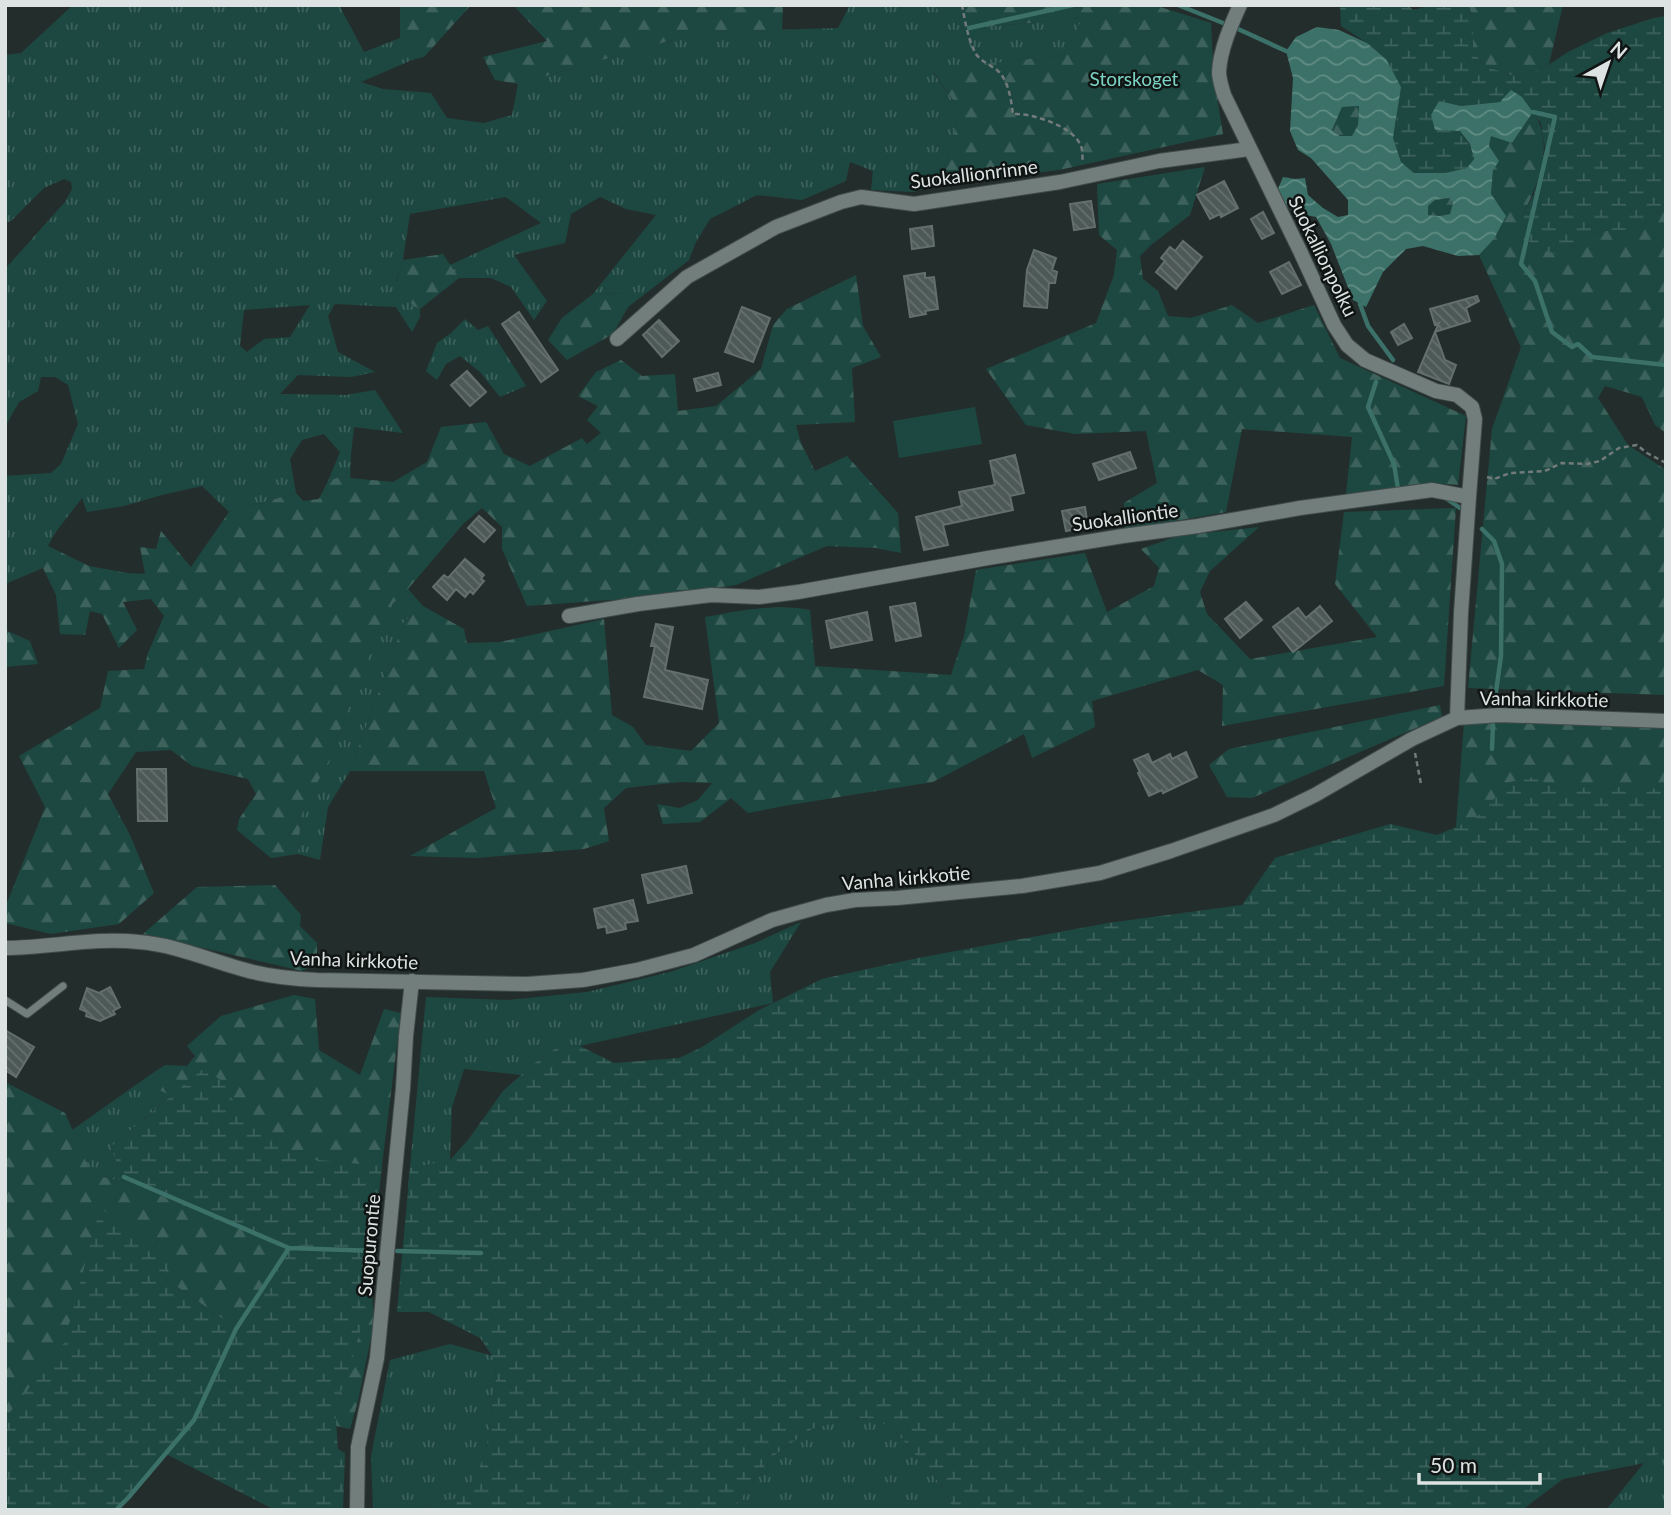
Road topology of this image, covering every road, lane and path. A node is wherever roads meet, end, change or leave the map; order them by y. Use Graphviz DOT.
graph roads {
  1 [pos="962,5"];
  2 [pos="1240,5"];
  3 [pos="1249,149"];
  4 [pos="1086,177"];
  5 [pos="617,340"];
  6 [pos="1666,463"];
  7 [pos="1471,471"];
  8 [pos="1469,497"];
  9 [pos="569,616"];
  10 [pos="1457,718"];
  11 [pos="1666,721"];
  12 [pos="1412,739"];
  13 [pos="1421,784"];
  14 [pos="5,948"];
  15 [pos="412,981"];
  16 [pos="63,986"];
  17 [pos="5,1000"];
  18 [pos="357,1510"];
  1 -- 4 [label="path"];
  2 -- 3 [label="street, Suokallionpolku"];
  3 -- 4 [label="street, Suokallionrinne"];
  3 -- 7 [label="street, Suokallionpolku"];
  4 -- 5 [label="street, Suokallionrinne"];
  6 -- 7 [label="path"];
  7 -- 8 [label="street, Suokallionpolku"];
  8 -- 9 [label="street, Suokalliontie"];
  8 -- 10 [label="street"];
  10 -- 11 [label="street, Vanha kirkkotie"];
  10 -- 12 [label="street, Vanha kirkkotie"];
  12 -- 13 [label="path"];
  12 -- 15 [label="street, Vanha kirkkotie"];
  14 -- 15 [label="street, Vanha kirkkotie"];
  15 -- 18 [label="street, Suopurontie"];
  16 -- 17 [label="lane"];
}
